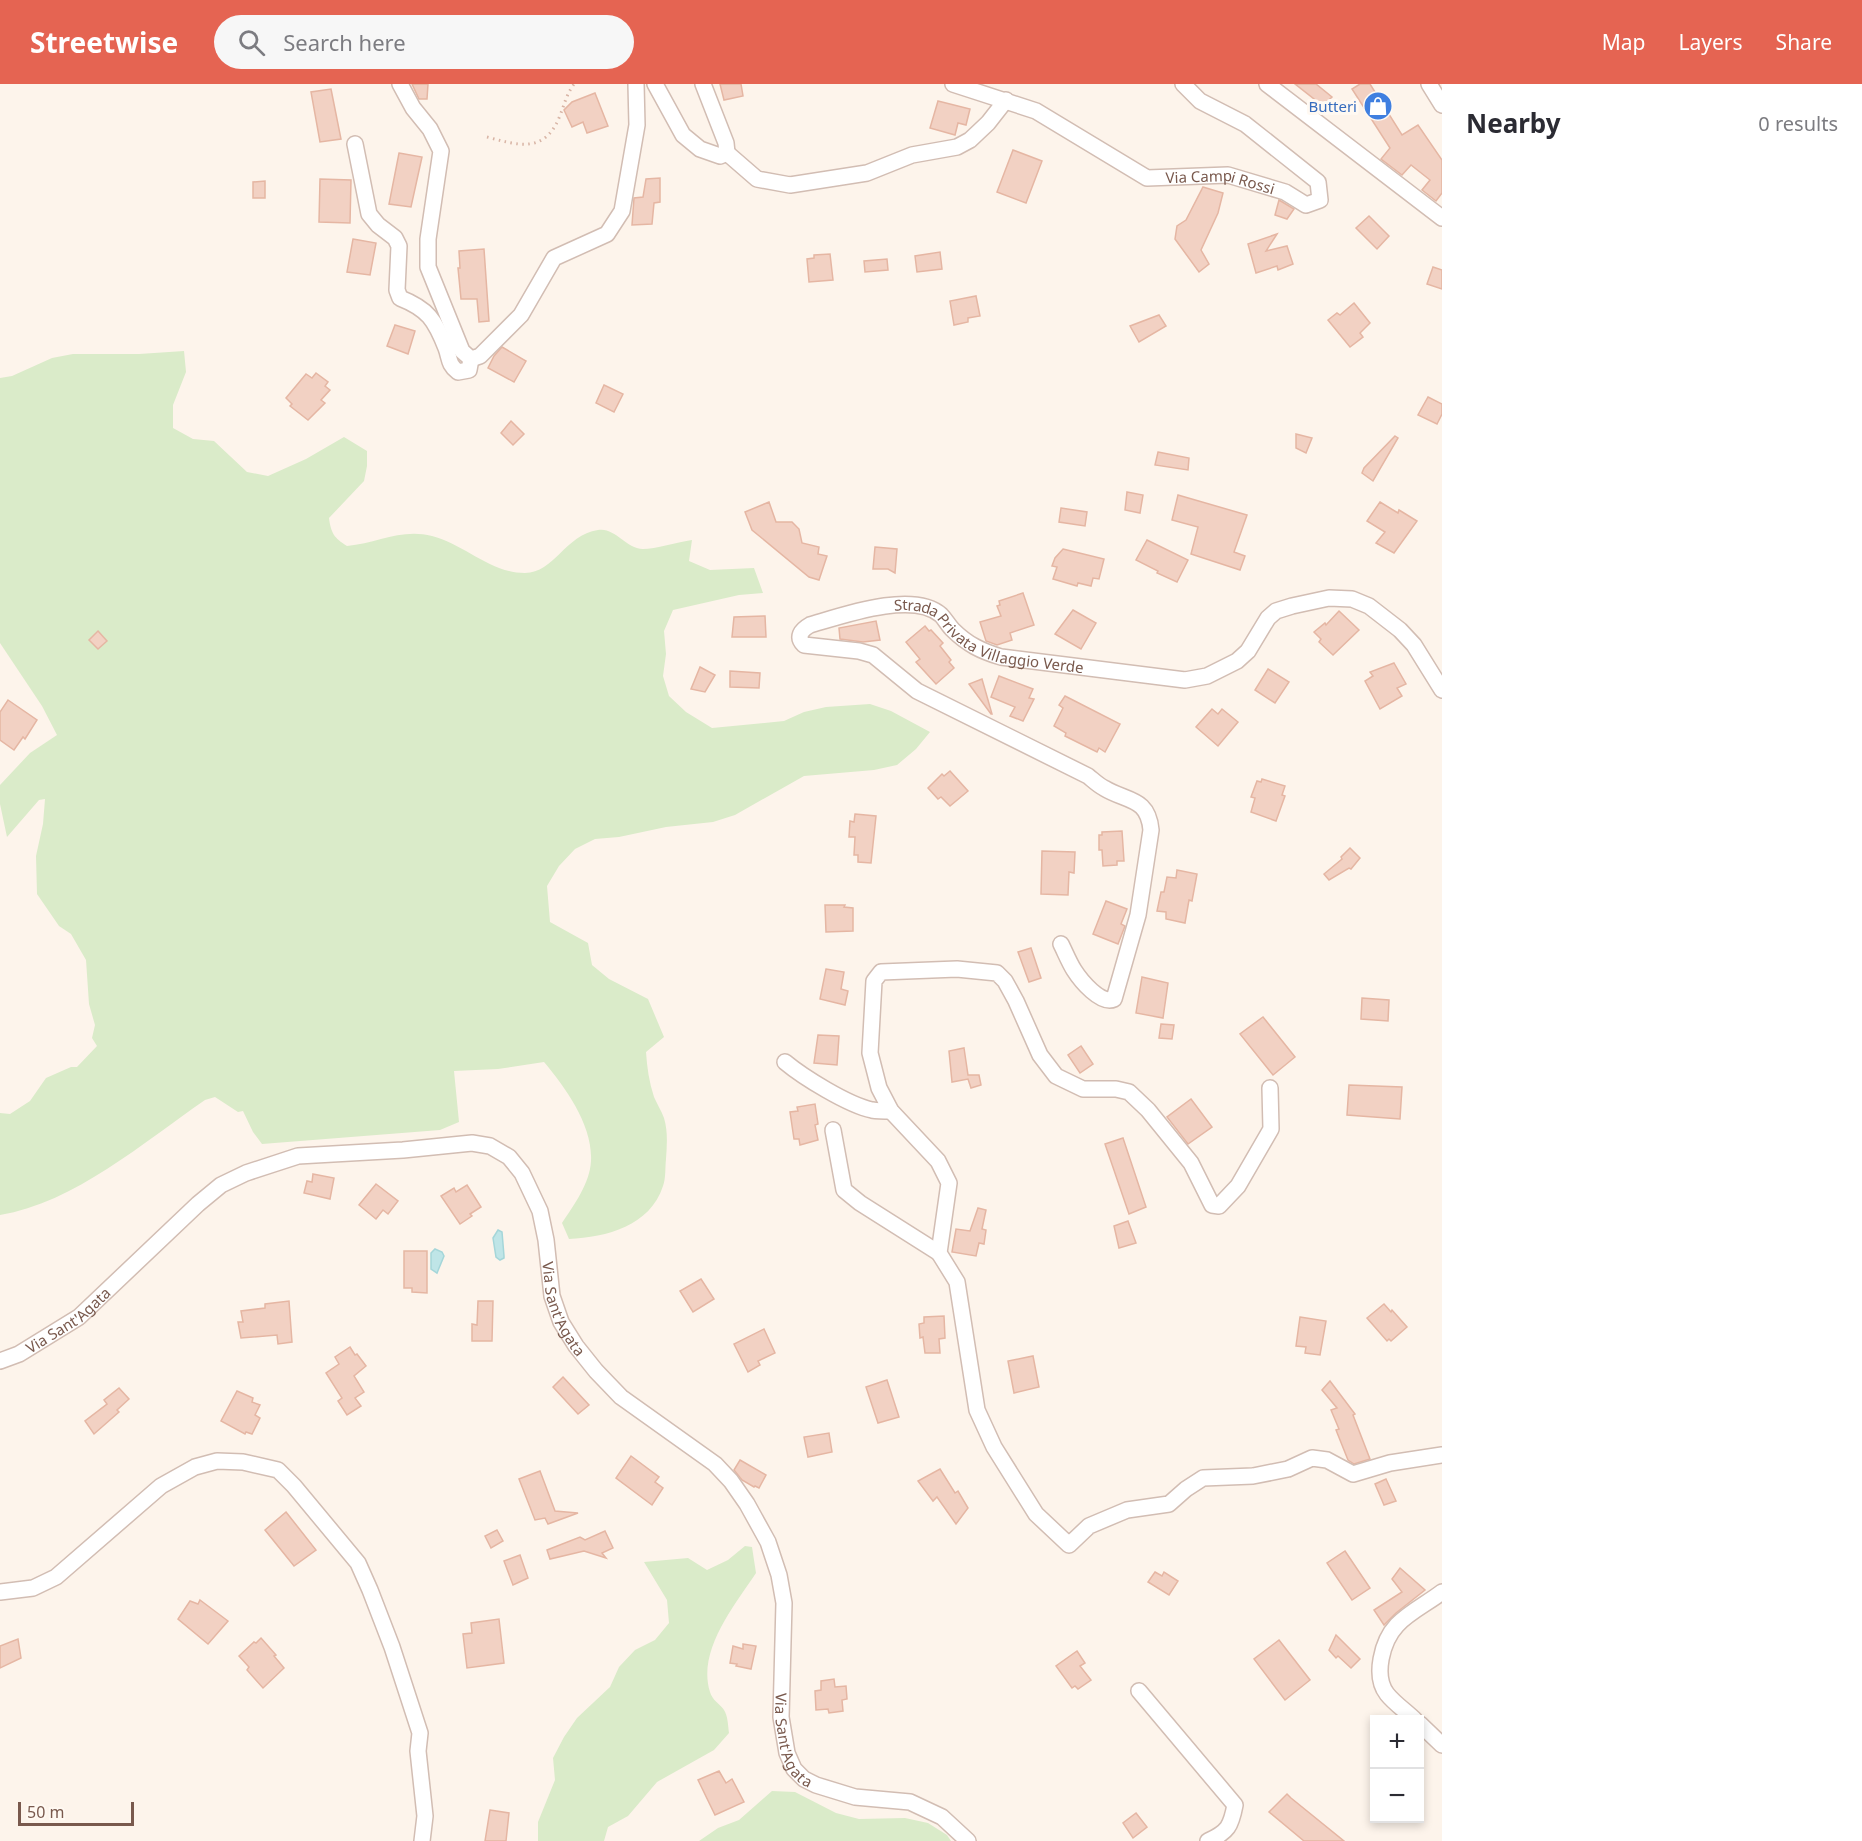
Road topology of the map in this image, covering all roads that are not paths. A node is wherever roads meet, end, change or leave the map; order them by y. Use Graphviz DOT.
graph roads {
  1 [pos="400,84"];
  2 [pos="635,84"];
  3 [pos="655,84"];
  4 [pos="703,84"];
  5 [pos="953,84"];
  6 [pos="1183,84"];
  7 [pos="1267,84"];
  8 [pos="1429,84"];
  9 [pos="1006,100"];
  10 [pos="1442,105"];
  11 [pos="355,144"];
  12 [pos="727,153"];
  13 [pos="1442,218"];
  14 [pos="471,359"];
  15 [pos="1442,690"];
  16 [pos="1061,944"];
  17 [pos="785,1062"];
  18 [pos="1270,1088"];
  19 [pos="891,1111"];
  20 [pos="833,1130"];
  21 [pos="939,1252"];
  22 [pos="0,1362"];
  23 [pos="1442,1455"];
  24 [pos="0,1592"];
  25 [pos="1442,1592"];
  26 [pos="1139,1691"];
  27 [pos="1411,1715"];
  28 [pos="1424,1728"];
  29 [pos="1442,1744"];
  30 [pos="422,1841"];
  31 [pos="968,1841"];
  32 [pos="1208,1841"];
  1 -- 14 [label="street"];
  2 -- 14 [label="street"];
  3 -- 12 [label="street"];
  4 -- 12 [label="street"];
  5 -- 9 [label="street, Via Campi Rossi"];
  6 -- 9 [label="street, Via Campi Rossi"];
  7 -- 13 [label="street"];
  8 -- 10 [label="street"];
  9 -- 12 [label="street"];
  11 -- 14 [label="street"];
  15 -- 16 [label="street, Strada Privata Villaggio Verde"];
  17 -- 19 [label="street"];
  18 -- 19 [label="street"];
  19 -- 21 [label="street"];
  20 -- 21 [label="street"];
  21 -- 23 [label="street"];
  22 -- 31 [label="street, Via Sant'Agata"];
  24 -- 30 [label="street"];
  25 -- 27 [label="street"];
  26 -- 32 [label="street"];
  28 -- 29 [label="street"];
}
